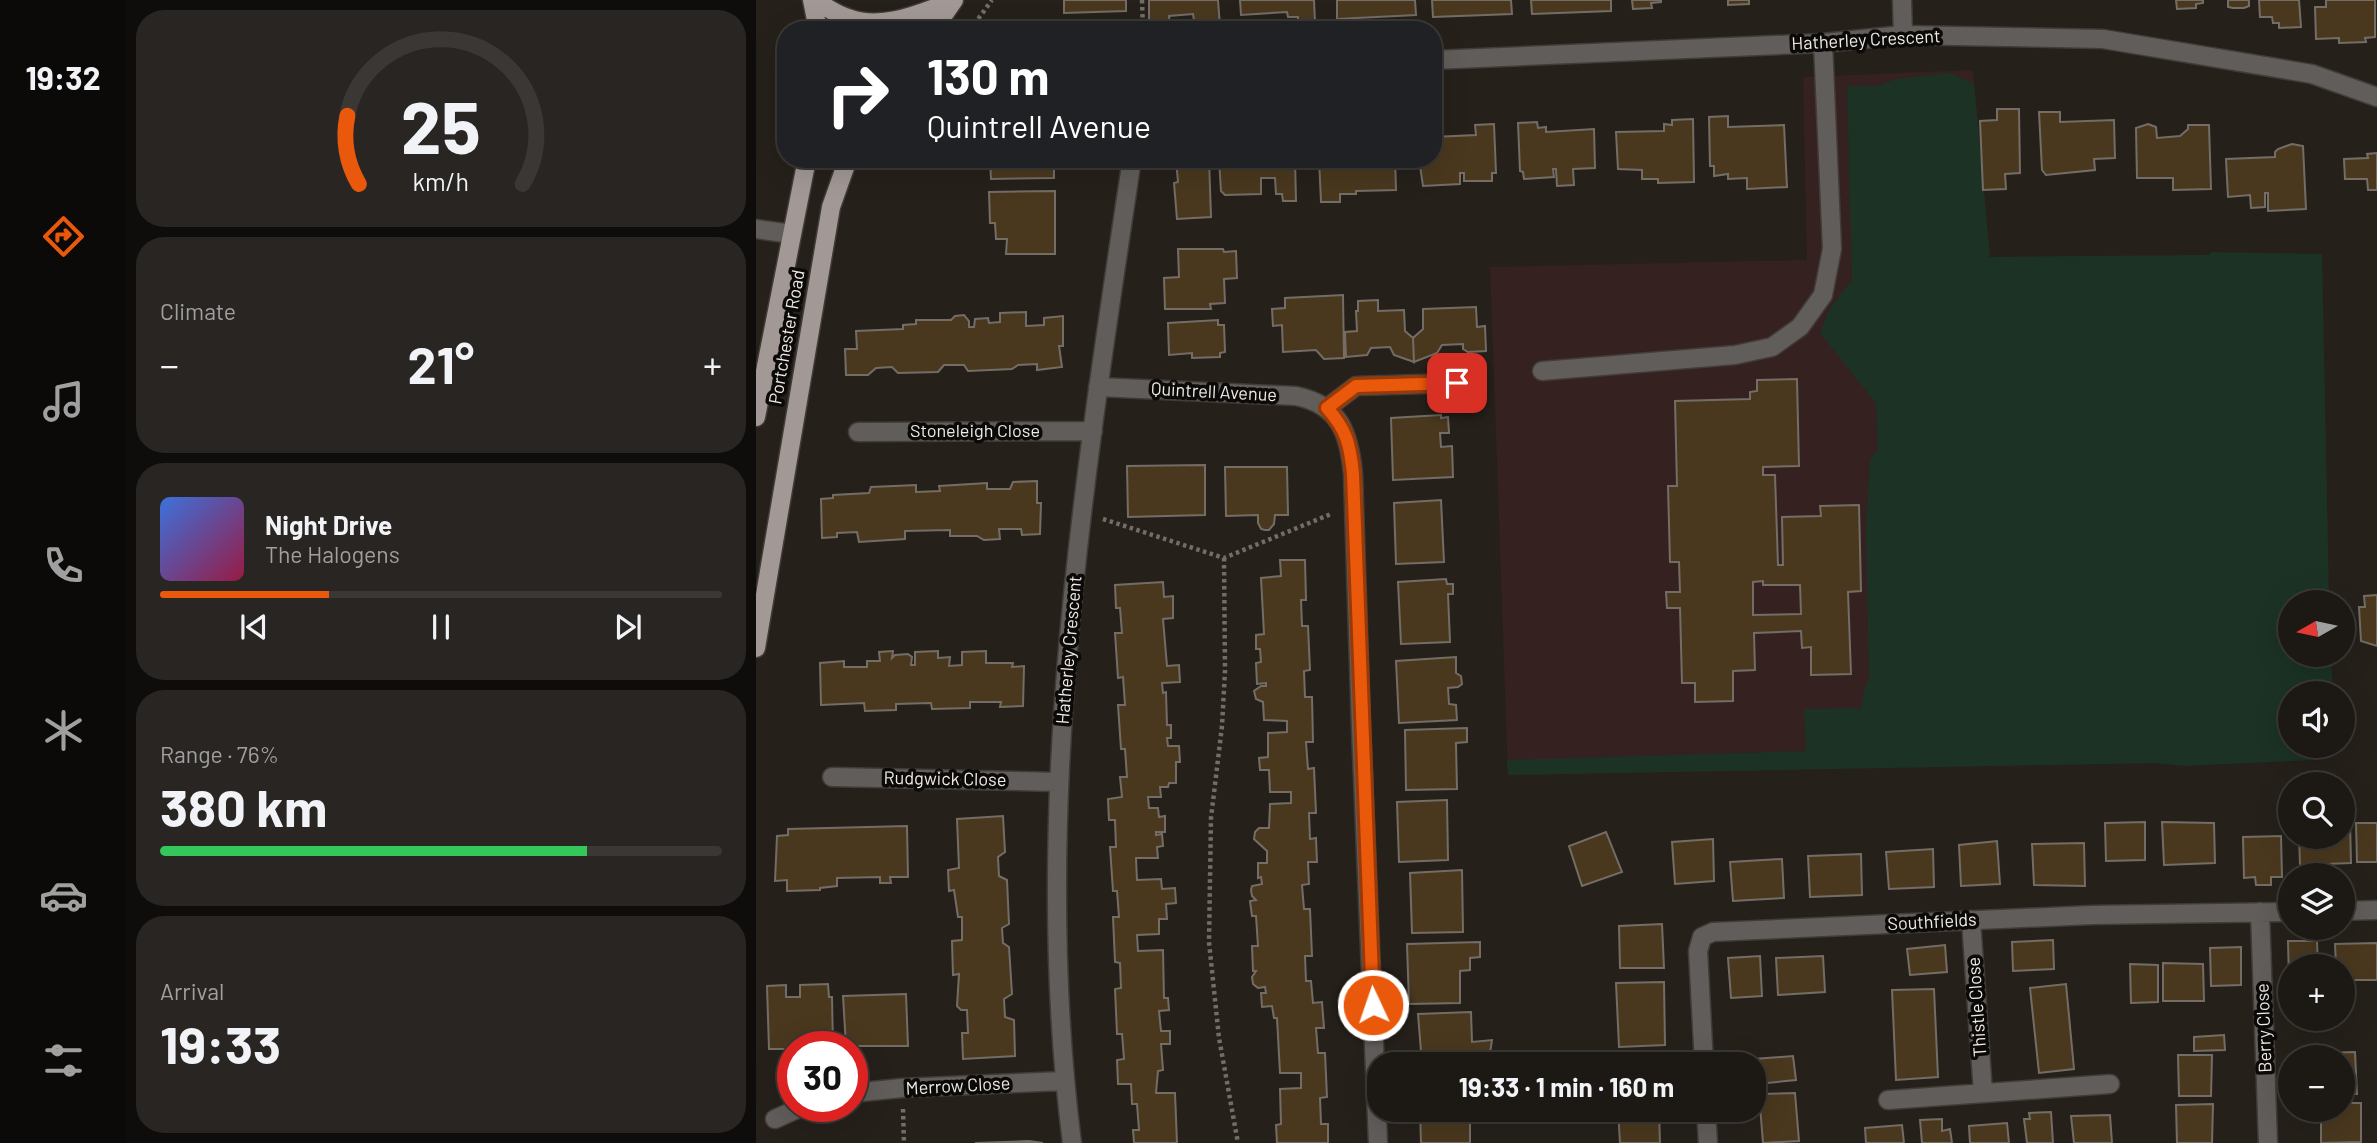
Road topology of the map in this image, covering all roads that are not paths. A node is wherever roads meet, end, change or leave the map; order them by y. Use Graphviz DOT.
graph roads {
  1 [pos="813,0"];
  2 [pos="954,0"];
  3 [pos="1902,0"];
  4 [pos="816,21"];
  5 [pos="857,21"];
  6 [pos="884,21"];
  7 [pos="939,21"];
  8 [pos="1903,35"];
  9 [pos="1823,43"];
  10 [pos="1442,60"];
  11 [pos="2377,97"];
  12 [pos="805,168"];
  13 [pos="845,168"];
  14 [pos="1131,168"];
  15 [pos="756,229"];
  16 [pos="792,234"];
  17 [pos="1542,371"];
  18 [pos="1457,383"];
  19 [pos="1098,387"];
  20 [pos="1327,408"];
  21 [pos="756,412"];
  22 [pos="756,417"];
  23 [pos="1093,431"];
  24 [pos="858,432"];
  25 [pos="756,648"];
  26 [pos="832,777"];
  27 [pos="1058,782"];
  28 [pos="2377,910"];
  29 [pos="2355,911"];
  30 [pos="2260,912"];
  31 [pos="2278,912"];
  32 [pos="1971,920"];
  33 [pos="1703,1052"];
  34 [pos="1064,1081"];
  35 [pos="2110,1084"];
  36 [pos="868,1091"];
  37 [pos="1983,1093"];
  38 [pos="1888,1100"];
  39 [pos="1707,1122"];
  40 [pos="1072,1143"];
  41 [pos="1378,1143"];
  42 [pos="1708,1143"];
  43 [pos="2268,1143"];
  1 -- 4 [label="main road"];
  1 -- 5 [label="main road"];
  2 -- 6 [label="main road"];
  2 -- 7 [label="main road"];
  3 -- 8 [label="street"];
  8 -- 9 [label="street, Hatherley Crescent"];
  8 -- 11 [label="street, Hatherley Crescent"];
  9 -- 10 [label="street, Hatherley Crescent"];
  9 -- 17 [label="street"];
  12 -- 16 [label="main road, Portchester Road"];
  13 -- 25 [label="main road, Portchester Road"];
  14 -- 19 [label="street, Hatherley Crescent"];
  15 -- 16 [label="street"];
  16 -- 21 [label="main road, Portchester Road"];
  18 -- 20 [label="street"];
  19 -- 20 [label="street, Quintrell Avenue"];
  19 -- 23 [label="street, Hatherley Crescent"];
  20 -- 41 [label="street"];
  21 -- 22 [label="main road, Portchester Road"];
  23 -- 24 [label="street, Stoneleigh Close"];
  23 -- 27 [label="street, Hatherley Crescent"];
  26 -- 27 [label="street, Rudgwick Close"];
  27 -- 34 [label="street, Hatherley Crescent"];
  28 -- 29 [label="street"];
  30 -- 31 [label="street, Southfields"];
  30 -- 32 [label="street, Southfields"];
  30 -- 43 [label="street, Berry Close"];
  32 -- 33 [label="street, Southfields"];
  32 -- 37 [label="street, Thistle Close"];
  34 -- 36 [label="street, Merrow Close"];
  34 -- 40 [label="street, Hatherley Crescent"];
  35 -- 37 [label="street"];
  37 -- 38 [label="street"];
  39 -- 42 [label="street"];
}
